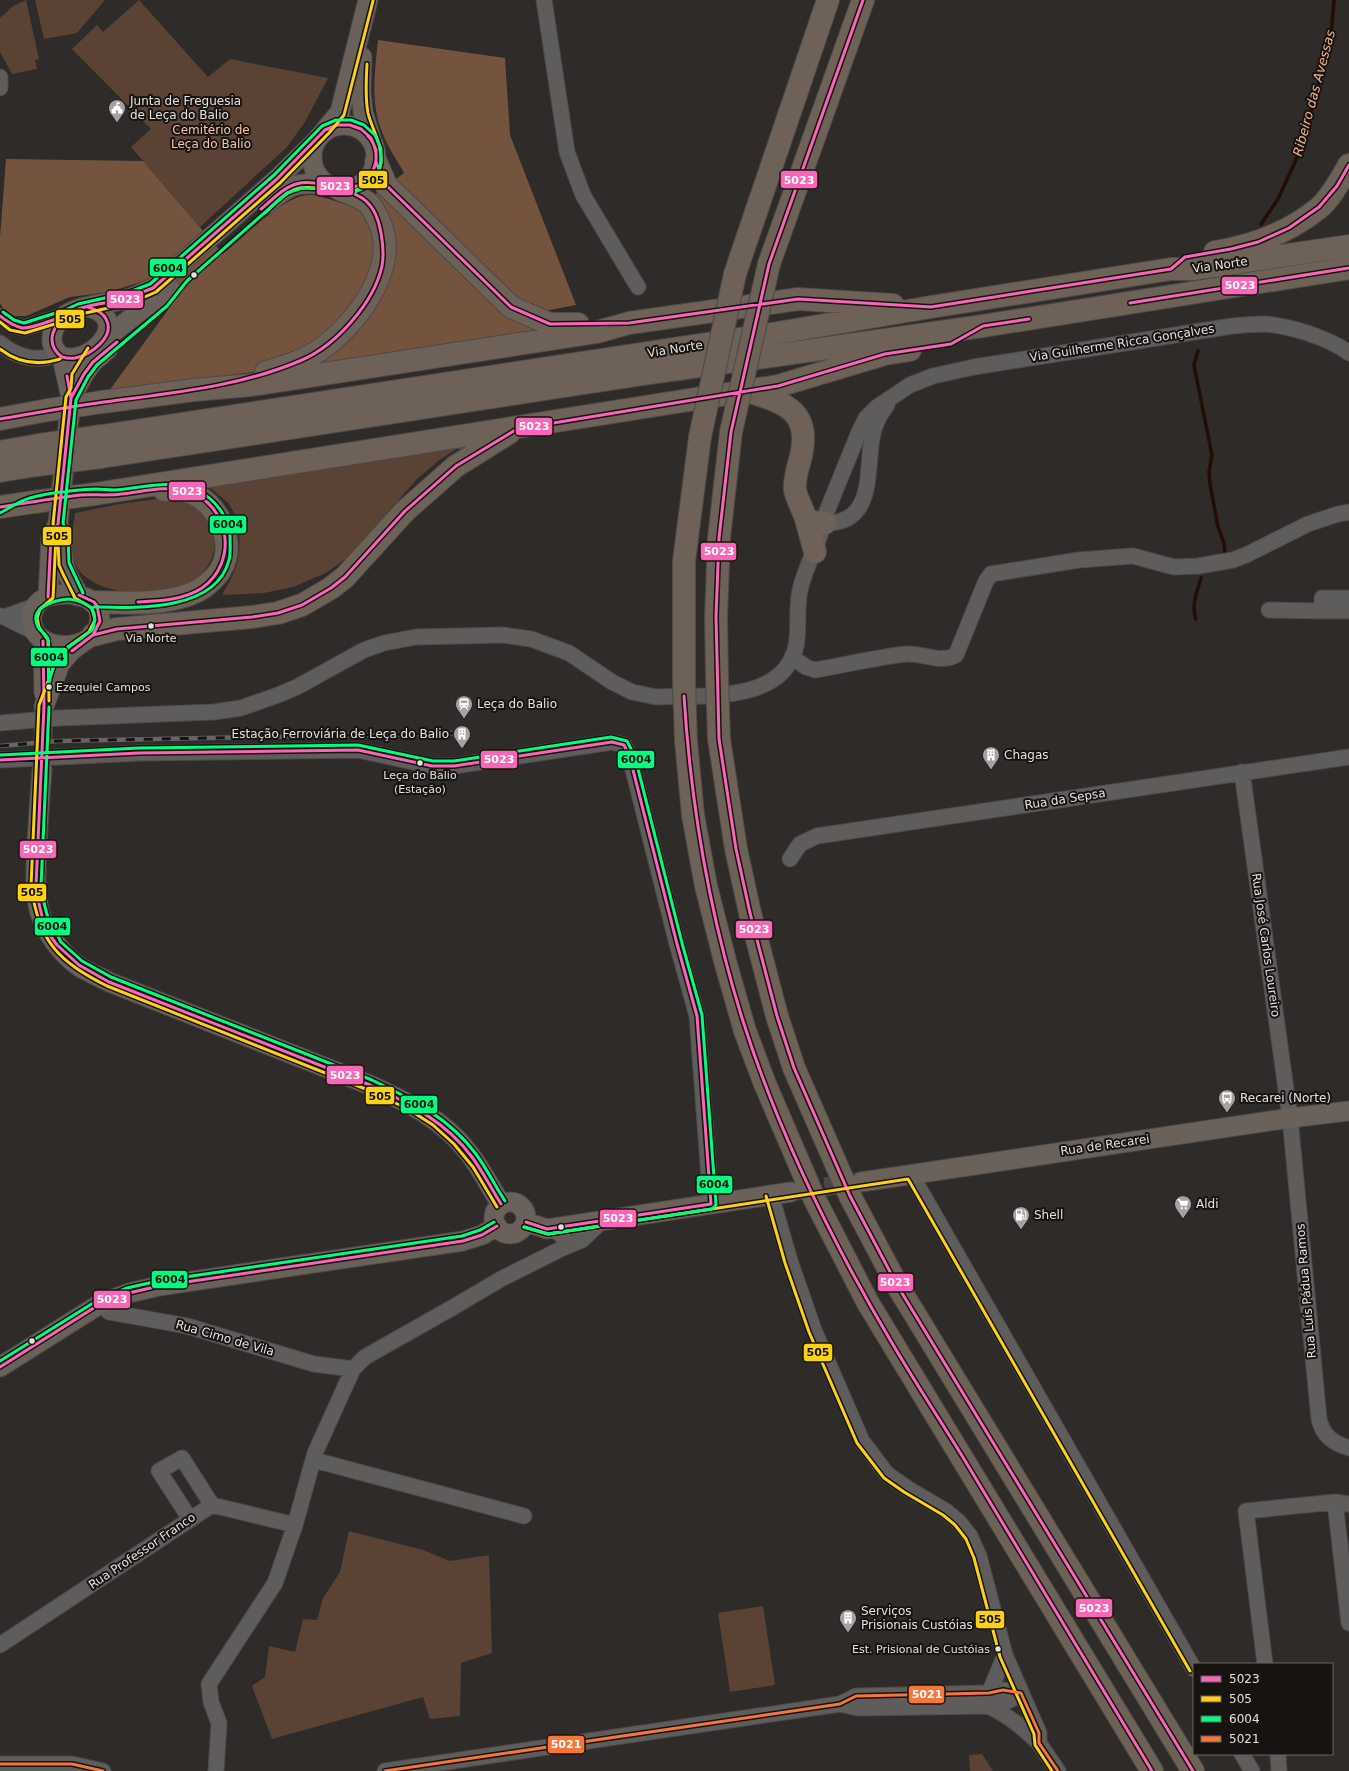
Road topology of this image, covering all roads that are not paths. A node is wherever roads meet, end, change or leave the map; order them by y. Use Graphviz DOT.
graph roads {
  1 [pos="544,0"];
  2 [pos="828,0"];
  3 [pos="863,0"];
  4 [pos="366,9"];
  5 [pos="0,77"];
  6 [pos="0,88"];
  7 [pos="321,135"];
  8 [pos="371,138"];
  9 [pos="376,162"];
  10 [pos="1349,165"];
  11 [pos="333,186"];
  12 [pos="1349,246"];
  13 [pos="1349,268"];
  14 [pos="1171,269"];
  15 [pos="183,278"];
  16 [pos="638,287"];
  17 [pos="88,307"];
  18 [pos="930,307"];
  19 [pos="67,315"];
  20 [pos="0,316"];
  21 [pos="629,323"];
  22 [pos="983,326"];
  23 [pos="0,343"];
  24 [pos="98,345"];
  25 [pos="1349,353"];
  26 [pos="60,355"];
  27 [pos="194,390"];
  28 [pos="747,391"];
  29 [pos="74,394"];
  30 [pos="896,395"];
  31 [pos="0,419"];
  32 [pos="517,428"];
  33 [pos="102,446"];
  34 [pos="0,452"];
  35 [pos="38,455"];
  36 [pos="0,471"];
  37 [pos="95,494"];
  38 [pos="0,507"];
  39 [pos="1349,512"];
  40 [pos="826,520"];
  41 [pos="58,524"];
  42 [pos="815,552"];
  43 [pos="1349,598"];
  44 [pos="86,599"];
  45 [pos="41,602"];
  46 [pos="1269,610"];
  47 [pos="1322,611"];
  48 [pos="1349,611"];
  49 [pos="2,617"];
  50 [pos="39,636"];
  51 [pos="88,639"];
  52 [pos="792,657"];
  53 [pos="0,724"];
  54 [pos="1349,757"];
  55 [pos="0,760"];
  56 [pos="42,770"];
  57 [pos="1242,772"];
  58 [pos="790,859"];
  59 [pos="1349,1111"];
  60 [pos="1290,1118"];
  61 [pos="911,1174"];
  62 [pos="861,1182"];
  63 [pos="791,1192"];
  64 [pos="771,1195"];
  65 [pos="501,1204"];
  66 [pos="711,1204"];
  67 [pos="603,1220"];
  68 [pos="526,1222"];
  69 [pos="496,1226"];
  70 [pos="547,1229"];
  71 [pos="563,1248"];
  72 [pos="100,1304"];
  73 [pos="0,1367"];
  74 [pos="353,1369"];
  75 [pos="1349,1448"];
  76 [pos="314,1460"];
  77 [pos="1342,1503"];
  78 [pos="212,1504"];
  79 [pos="524,1516"];
  80 [pos="190,1519"];
  81 [pos="295,1525"];
  82 [pos="1349,1623"];
  83 [pos="0,1645"];
  84 [pos="1005,1655"];
  85 [pos="1265,1663"];
  86 [pos="1193,1667"];
  87 [pos="1021,1693"];
  88 [pos="989,1700"];
  89 [pos="1039,1742"];
  90 [pos="1243,1755"];
  91 [pos="1278,1755"];
  92 [pos="0,1764"];
  93 [pos="476,1765"];
  94 [pos="103,1771"];
  95 [pos="216,1771"];
  96 [pos="386,1771"];
  97 [pos="1058,1771"];
  98 [pos="1152,1771"];
  99 [pos="1193,1771"];
  100 [pos="1252,1771"];
  101 [pos="1279,1771"];
  1 -- 16 [label="street"];
  2 -- 98 [label="highway, bridge"];
  3 -- 99 [label="highway, bridge"];
  4 -- 7 [label="main road"];
  4 -- 8 [label="main road"];
  5 -- 6 [label="street"];
  7 -- 8 [label="main road"];
  7 -- 11 [label="main road"];
  7 -- 17 [label="main road"];
  8 -- 9 [label="main road"];
  9 -- 11 [label="main road"];
  9 -- 21 [label="highway"];
  10 -- 14 [label="highway"];
  11 -- 15 [label="main road"];
  11 -- 27 [label="highway"];
  12 -- 14 [label="highway, Via Norte"];
  13 -- 22 [label="highway, Via Norte"];
  14 -- 18 [label="highway, Via Norte"];
  15 -- 24 [label="main road"];
  15 -- 29 [label="main road"];
  17 -- 19 [label="main road"];
  17 -- 24 [label="main road"];
  18 -- 21 [label="highway"];
  18 -- 33 [label="highway, Via Norte"];
  19 -- 20 [label="street"];
  19 -- 26 [label="main road"];
  21 -- 27 [label="highway"];
  22 -- 28 [label="highway"];
  22 -- 33 [label="highway, Via Norte"];
  23 -- 26 [label="street"];
  24 -- 26 [label="main road"];
  24 -- 29 [label="main road"];
  25 -- 30 [label="street, Via Guilherme Ricca Gonçalves"];
  26 -- 29 [label="main road"];
  27 -- 31 [label="highway, bridge"];
  28 -- 32 [label="highway"];
  28 -- 40 [label="highway"];
  29 -- 41 [label="main road"];
  30 -- 40 [label="street, Via Guilherme Ricca Gonçalves"];
  30 -- 40 [label="street, Via Guilherme Ricca Gonçalves"];
  32 -- 37 [label="highway"];
  32 -- 51 [label="highway"];
  33 -- 35 [label="highway, Via Norte, bridge"];
  34 -- 35 [label="highway, Via Norte"];
  35 -- 36 [label="highway, Via Norte"];
  37 -- 38 [label="highway, bridge"];
  37 -- 44 [label="highway"];
  39 -- 52 [label="street"];
  40 -- 42 [label="highway"];
  40 -- 42 [label="street, Via Guilherme Ricca Gonçalves"];
  41 -- 44 [label="main road"];
  41 -- 45 [label="main road"];
  42 -- 52 [label="street, Via Guilherme Ricca Gonçalves"];
  43 -- 47 [label="street"];
  44 -- 45 [label="main road"];
  44 -- 51 [label="main road"];
  45 -- 49 [label="street"];
  45 -- 50 [label="main road"];
  46 -- 47 [label="street"];
  47 -- 48 [label="street"];
  49 -- 50 [label="street"];
  50 -- 51 [label="main road"];
  50 -- 51 [label="main road"];
  52 -- 53 [label="street, Via Guilherme Ricca Gonçalves"];
  54 -- 57 [label="street, Rua da Sepsa"];
  55 -- 66 [label="street"];
  56 -- 65 [label="main road"];
  57 -- 58 [label="street, Rua da Sepsa"];
  57 -- 60 [label="street, Rua José Carlos Loureiro"];
  59 -- 60 [label="main road, Rua de Recarei"];
  60 -- 61 [label="main road, Rua de Recarei"];
  60 -- 75 [label="street, Rua Luís Pádua Ramos"];
  61 -- 62 [label="main road, Rua de Recarei"];
  61 -- 86 [label="street"];
  63 -- 64 [label="main road"];
  64 -- 66 [label="main road"];
  64 -- 84 [label="street"];
  65 -- 68 [label="main road"];
  65 -- 69 [label="main road"];
  66 -- 67 [label="main road"];
  67 -- 70 [label="main road"];
  67 -- 71 [label="street"];
  68 -- 69 [label="main road"];
  68 -- 70 [label="main road"];
  69 -- 72 [label="main road"];
  70 -- 71 [label="street"];
  71 -- 74 [label="street"];
  72 -- 73 [label="main road"];
  72 -- 74 [label="street, Rua Cimo de Vila"];
  74 -- 76 [label="street"];
  76 -- 79 [label="street"];
  76 -- 81 [label="street"];
  77 -- 82 [label="street"];
  77 -- 85 [label="street"];
  78 -- 80 [label="street, Rua Professor Franco"];
  78 -- 80 [label="street"];
  78 -- 81 [label="street"];
  80 -- 83 [label="street, Rua Professor Franco"];
  81 -- 95 [label="street"];
  84 -- 87 [label="street"];
  84 -- 88 [label="street"];
  87 -- 88 [label="street"];
  87 -- 89 [label="street"];
  88 -- 89 [label="street"];
  88 -- 93 [label="street"];
  89 -- 97 [label="street"];
  90 -- 100 [label="street"];
  91 -- 101 [label="street"];
  92 -- 94 [label="street"];
  93 -- 96 [label="street"];
}
